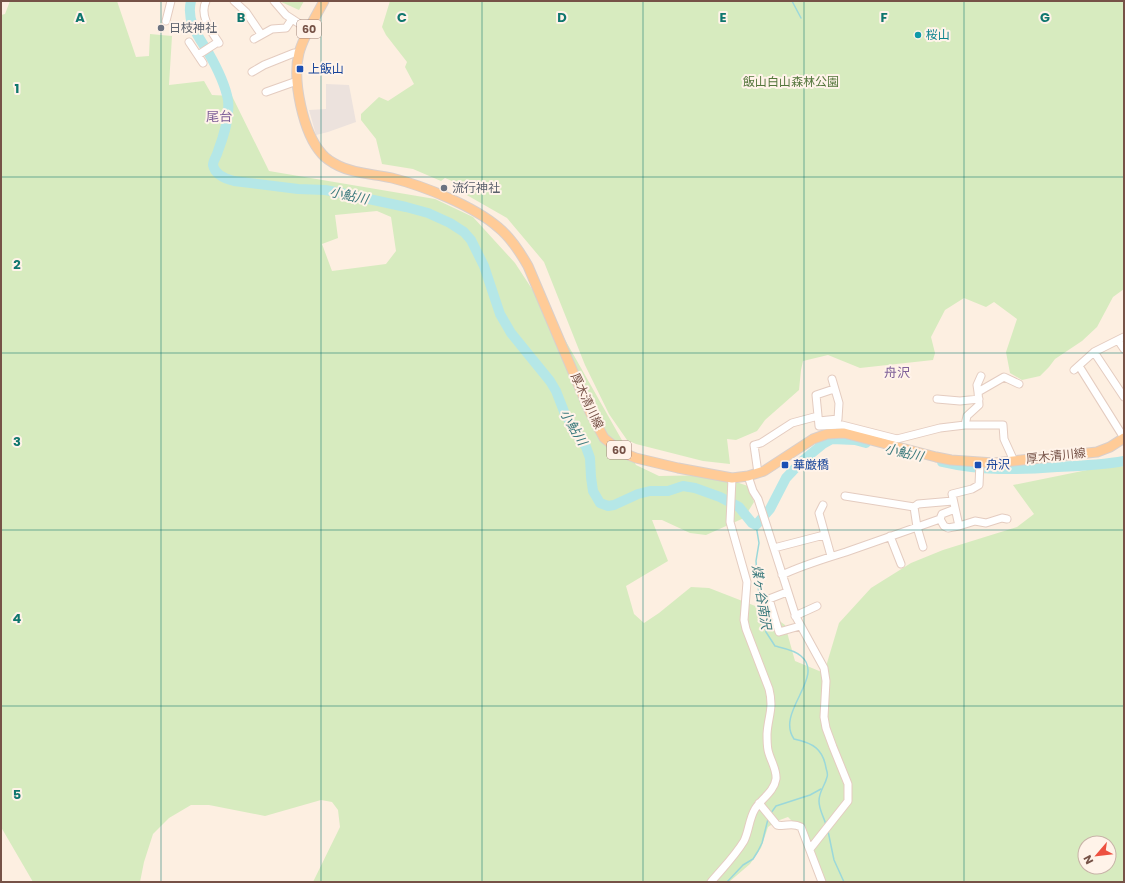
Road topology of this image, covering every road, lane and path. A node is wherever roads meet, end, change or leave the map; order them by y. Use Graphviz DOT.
graph roads {
  1 [pos="171,1"];
  2 [pos="206,1"];
  3 [pos="234,1"];
  4 [pos="274,1"];
  5 [pos="324,1"];
  6 [pos="292,19"];
  7 [pos="166,21"];
  8 [pos="309,30"];
  9 [pos="261,34"];
  10 [pos="254,39"];
  11 [pos="189,42"];
  12 [pos="198,54"];
  13 [pos="298,56"];
  14 [pos="203,63"];
  15 [pos="252,72"];
  16 [pos="297,81"];
  17 [pos="266,92"];
  18 [pos="1121,338"];
  19 [pos="1124,349"];
  20 [pos="1094,352"];
  21 [pos="981,376"];
  22 [pos="832,379"];
  23 [pos="1019,384"];
  24 [pos="834,389"];
  25 [pos="978,396"];
  26 [pos="1124,397"];
  27 [pos="937,399"];
  28 [pos="819,418"];
  29 [pos="965,425"];
  30 [pos="852,431"];
  31 [pos="1124,438"];
  32 [pos="1014,461"];
  33 [pos="980,464"];
  34 [pos="758,473"];
  35 [pos="748,476"];
  36 [pos="732,478"];
  37 [pos="845,496"];
  38 [pos="953,501"];
  39 [pos="823,505"];
  40 [pos="914,507"];
  41 [pos="955,509"];
  42 [pos="940,519"];
  43 [pos="1007,519"];
  44 [pos="959,526"];
  45 [pos="917,527"];
  46 [pos="824,535"];
  47 [pos="890,536"];
  48 [pos="773,546"];
  49 [pos="923,547"];
  50 [pos="831,556"];
  51 [pos="901,564"];
  52 [pos="782,575"];
  53 [pos="787,592"];
  54 [pos="817,606"];
  55 [pos="795,616"];
  56 [pos="800,626"];
  57 [pos="760,803"];
  58 [pos="810,849"];
  59 [pos="711,882"];
  60 [pos="822,882"];
  1 -- 7 [label="street"];
  2 -- 12 [label="street"];
  3 -- 9 [label="street"];
  4 -- 6 [label="street"];
  5 -- 8 [label="main road, 60"];
  6 -- 8 [label="street"];
  6 -- 9 [label="street"];
  8 -- 13 [label="main road, 60"];
  9 -- 10 [label="street"];
  11 -- 12 [label="street"];
  12 -- 14 [label="street"];
  13 -- 15 [label="street"];
  13 -- 16 [label="main road, 60"];
  16 -- 17 [label="street"];
  16 -- 36 [label="main road, 厚木清川線 / 60"];
  18 -- 19 [label="street"];
  18 -- 20 [label="street"];
  20 -- 26 [label="street"];
  20 -- 31 [label="street"];
  21 -- 25 [label="street"];
  22 -- 24 [label="street"];
  23 -- 25 [label="street"];
  24 -- 28 [label="street"];
  24 -- 28 [label="street"];
  25 -- 27 [label="street"];
  25 -- 29 [label="street"];
  28 -- 30 [label="street"];
  28 -- 34 [label="street"];
  29 -- 30 [label="street"];
  29 -- 32 [label="street"];
  30 -- 33 [label="main road, 厚木清川線 / 60"];
  30 -- 34 [label="main road, 厚木清川線 / 60"];
  31 -- 32 [label="main road, 厚木清川線 / 60"];
  32 -- 33 [label="main road, 厚木清川線 / 60"];
  33 -- 38 [label="street"];
  34 -- 35 [label="main road, 厚木清川線 / 60"];
  35 -- 36 [label="main road, 厚木清川線 / 60"];
  35 -- 48 [label="street"];
  36 -- 57 [label="street"];
  37 -- 40 [label="street"];
  38 -- 40 [label="street"];
  38 -- 41 [label="street"];
  39 -- 46 [label="street"];
  40 -- 45 [label="street"];
  41 -- 42 [label="street"];
  41 -- 44 [label="street"];
  42 -- 44 [label="street"];
  42 -- 45 [label="street"];
  43 -- 44 [label="street"];
  45 -- 47 [label="street"];
  45 -- 49 [label="street"];
  46 -- 48 [label="street"];
  46 -- 50 [label="street"];
  47 -- 50 [label="street"];
  47 -- 51 [label="street"];
  48 -- 52 [label="street"];
  50 -- 52 [label="street"];
  52 -- 53 [label="street"];
  53 -- 55 [label="street"];
  53 -- 56 [label="street"];
  54 -- 55 [label="street"];
  55 -- 56 [label="street"];
  56 -- 58 [label="street"];
  57 -- 58 [label="street"];
  57 -- 59 [label="street"];
  58 -- 60 [label="street"];
}
